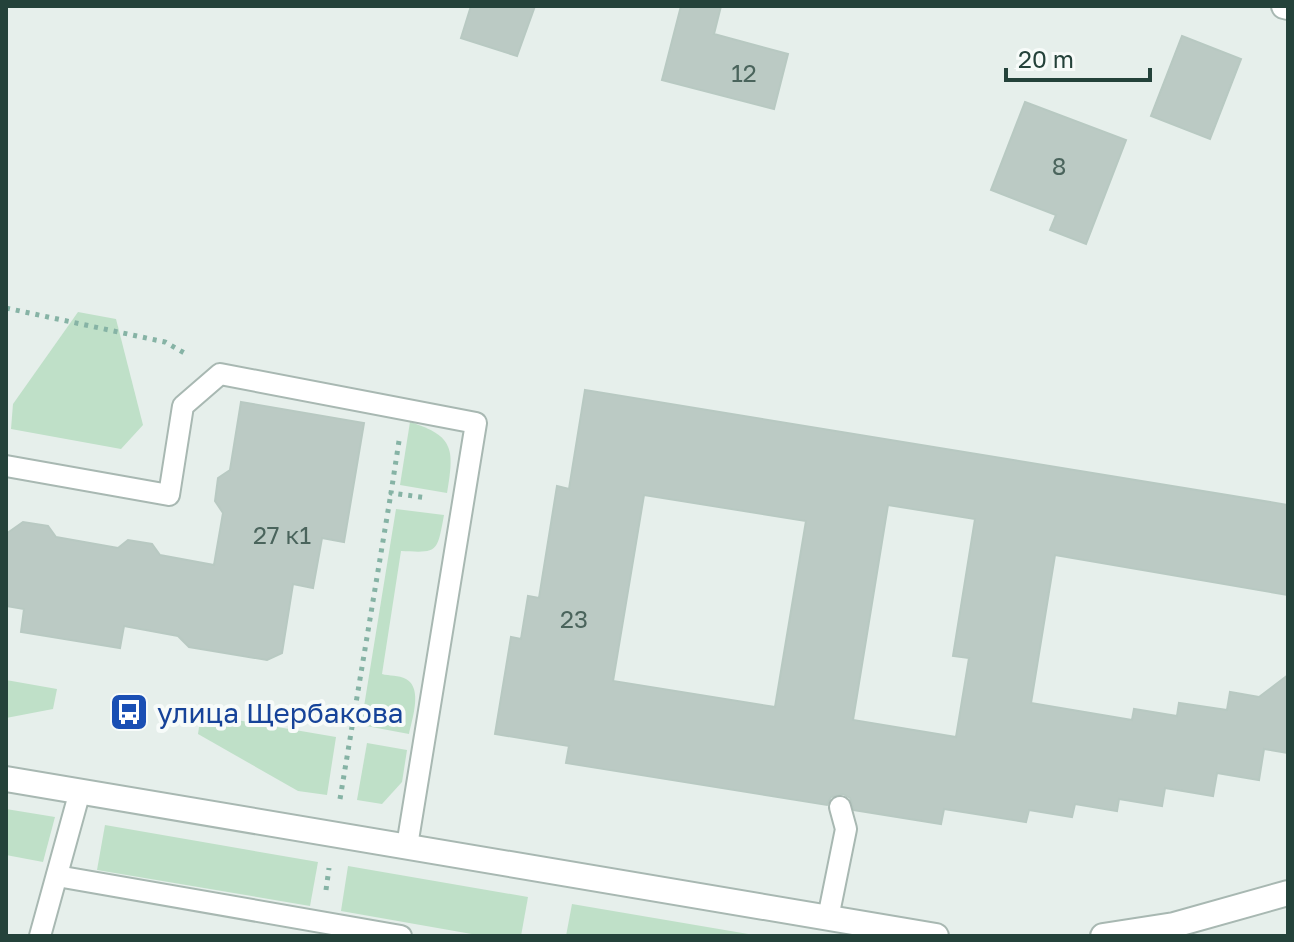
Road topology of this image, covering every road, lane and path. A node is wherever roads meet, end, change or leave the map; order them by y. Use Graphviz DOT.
graph roads {
  1 [pos="6,308"];
  2 [pos="220,374"];
  3 [pos="405,409"];
  4 [pos="6,466"];
  5 [pos="391,493"];
  6 [pos="465,503"];
  7 [pos="6,779"];
  8 [pos="80,791"];
  9 [pos="840,807"];
  10 [pos="335,834"];
  11 [pos="407,846"];
  12 [pos="57,876"];
  13 [pos="1288,893"];
  14 [pos="828,918"];
  15 [pos="321,922"];
  16 [pos="40,936"];
  17 [pos="401,936"];
  18 [pos="936,936"];
  19 [pos="1103,936"];
  1 -- 2 [label="path"];
  2 -- 3 [label="lane"];
  2 -- 4 [label="lane"];
  3 -- 5 [label="path"];
  3 -- 6 [label="lane"];
  5 -- 6 [label="path"];
  5 -- 10 [label="path"];
  6 -- 11 [label="lane"];
  7 -- 8 [label="street"];
  8 -- 10 [label="street"];
  8 -- 12 [label="lane"];
  9 -- 14 [label="lane"];
  10 -- 11 [label="street"];
  10 -- 15 [label="path"];
  11 -- 14 [label="street"];
  12 -- 15 [label="lane"];
  12 -- 16 [label="lane"];
  13 -- 19 [label="street"];
  14 -- 18 [label="street"];
  15 -- 17 [label="lane"];
}
